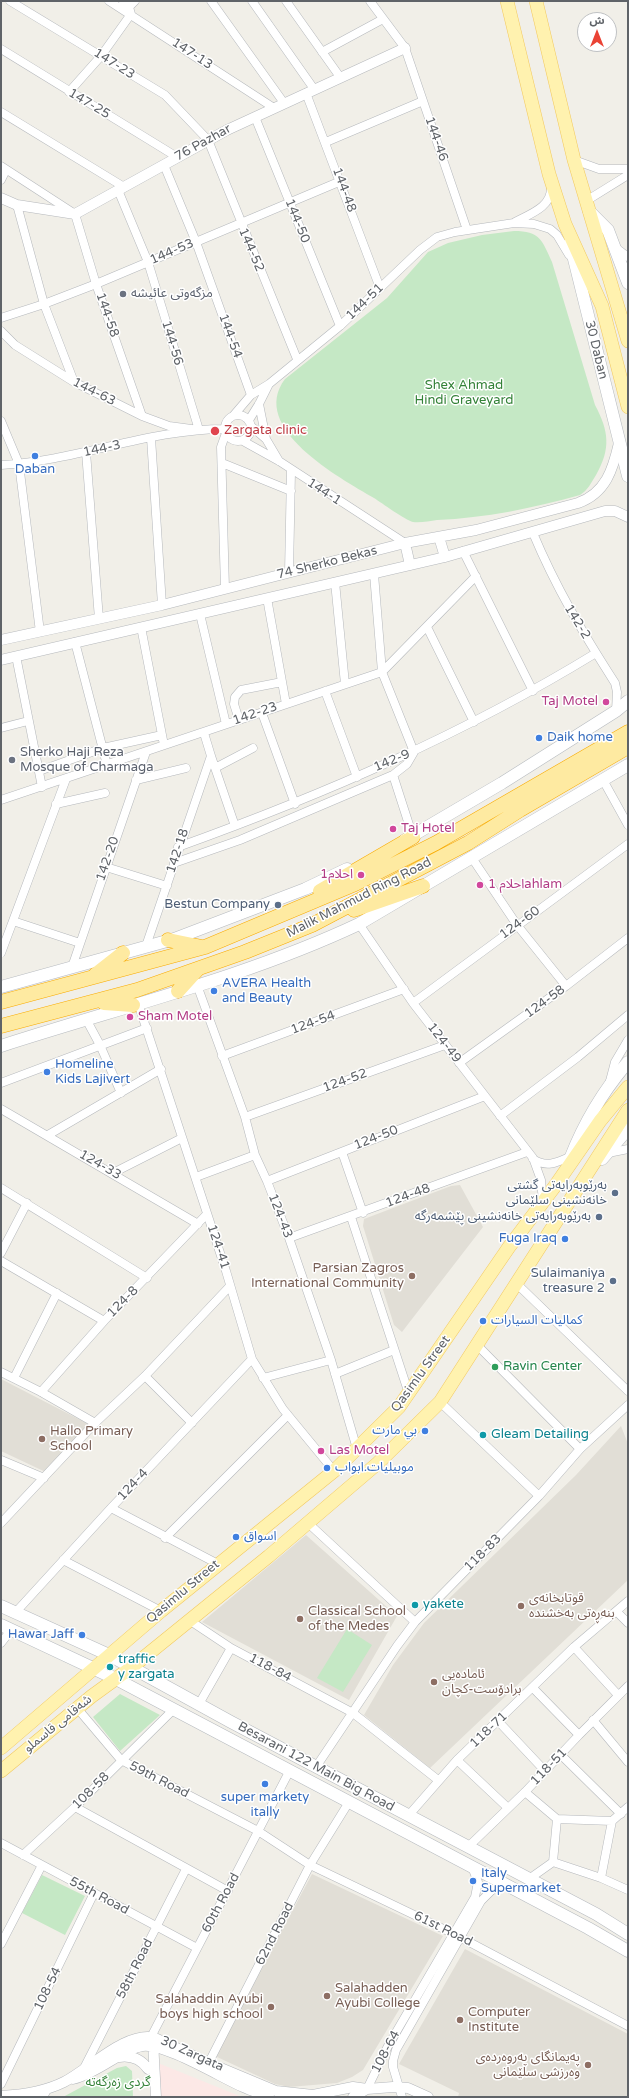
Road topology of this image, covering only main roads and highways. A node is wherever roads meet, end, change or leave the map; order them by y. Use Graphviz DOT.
graph roads {
  1 [pos="507,1"];
  2 [pos="536,1"];
  3 [pos="588,206"];
  4 [pos="565,224"];
  5 [pos="628,284"];
  6 [pos="628,341"];
  7 [pos="628,407"];
  8 [pos="628,476"];
  9 [pos="628,701"];
  10 [pos="628,705"];
  11 [pos="616,711"];
  12 [pos="628,732"];
  13 [pos="628,747"];
  14 [pos="628,765"];
  15 [pos="628,768"];
  16 [pos="616,772"];
  17 [pos="517,805"];
  18 [pos="413,837"];
  19 [pos="423,886"];
  20 [pos="271,919"];
  21 [pos="312,925"];
  22 [pos="168,940"];
  23 [pos="204,947"];
  24 [pos="122,953"];
  25 [pos="198,969"];
  26 [pos="91,979"];
  27 [pos="1,987"];
  28 [pos="178,991"];
  29 [pos="1,1002"];
  30 [pos="91,1002"];
  31 [pos="136,1004"];
  32 [pos="1,1026"];
  33 [pos="1,1046"];
  34 [pos="628,1062"];
  35 [pos="625,1091"];
  36 [pos="628,1110"];
  37 [pos="622,1127"];
  38 [pos="571,1160"];
  39 [pos="577,1186"];
  40 [pos="1,1606"];
  41 [pos="6,1628"];
  42 [pos="109,1655"];
  43 [pos="132,1667"];
  44 [pos="94,1668"];
  45 [pos="116,1679"];
  46 [pos="231,1722"];
  47 [pos="224,1735"];
  48 [pos="1,1748"];
  49 [pos="1,1771"];
  50 [pos="596,1914"];
  51 [pos="588,1928"];
  52 [pos="628,1934"];
  53 [pos="628,1951"];
  1 -- 4 [label="main road, 30 Daban"];
  2 -- 3 [label="main road"];
  3 -- 5 [label="main road"];
  3 -- 6 [label="main road"];
  4 -- 7 [label="main road, 30 Daban"];
  4 -- 8 [label="main road, 30 Daban"];
  9 -- 11 [label="main road"];
  10 -- 11 [label="main road"];
  11 -- 18 [label="main road"];
  12 -- 17 [label="highway, Malik Mahmud Ring Road"];
  13 -- 17 [label="highway, Malik Mahmud Ring Road"];
  14 -- 16 [label="main road"];
  15 -- 16 [label="main road"];
  16 -- 19 [label="main road"];
  17 -- 20 [label="highway, Malik Mahmud Ring Road"];
  17 -- 21 [label="highway, Malik Mahmud Ring Road"];
  18 -- 20 [label="highway"];
  18 -- 22 [label="main road"];
  19 -- 21 [label="highway"];
  19 -- 28 [label="main road"];
  20 -- 23 [label="highway, Malik Mahmud Ring Road"];
  21 -- 25 [label="highway, Malik Mahmud Ring Road"];
  22 -- 23 [label="highway"];
  22 -- 24 [label="main road"];
  23 -- 26 [label="highway, Malik Mahmud Ring Road"];
  24 -- 26 [label="highway"];
  24 -- 27 [label="main road"];
  25 -- 28 [label="highway"];
  25 -- 30 [label="highway, Malik Mahmud Ring Road"];
  26 -- 29 [label="highway, Malik Mahmud Ring Road"];
  28 -- 31 [label="main road"];
  30 -- 31 [label="highway"];
  30 -- 32 [label="highway, Malik Mahmud Ring Road"];
  31 -- 33 [label="main road"];
  34 -- 38 [label="main road"];
  35 -- 38 [label="main road, Qasimlu Street"];
  36 -- 37 [label="main road, Qasimlu Street"];
  37 -- 39 [label="main road, Qasimlu Street"];
  37 -- 39 [label="main road"];
  38 -- 42 [label="main road, Qasimlu Street"];
  39 -- 43 [label="main road, Qasimlu Street"];
  40 -- 42 [label="main road, Besarani 122 Main Big Road"];
  41 -- 44 [label="main road, Besarani 122 Main Big Road"];
  42 -- 43 [label="main road, Besarani 122 Main Big Road"];
  42 -- 44 [label="main road, Qasimlu Street"];
  43 -- 45 [label="main road, Qasimlu Street"];
  43 -- 46 [label="main road, Besarani 122 Main Big Road"];
  44 -- 45 [label="main road, Besarani 122 Main Big Road"];
  44 -- 48 [label="main road, شەقامی قاسملو"];
  45 -- 47 [label="main road, Besarani 122 Main Big Road"];
  45 -- 49 [label="main road, شەقامی قاسملو"];
  46 -- 47 [label="main road"];
  46 -- 50 [label="main road, Besarani 122 Main Big Road"];
  47 -- 51 [label="main road, Besarani 122 Main Big Road"];
  50 -- 51 [label="main road"];
  50 -- 52 [label="main road, Besarani 122 Main Big Road"];
  51 -- 53 [label="main road, Besarani 122 Main Big Road"];
}
